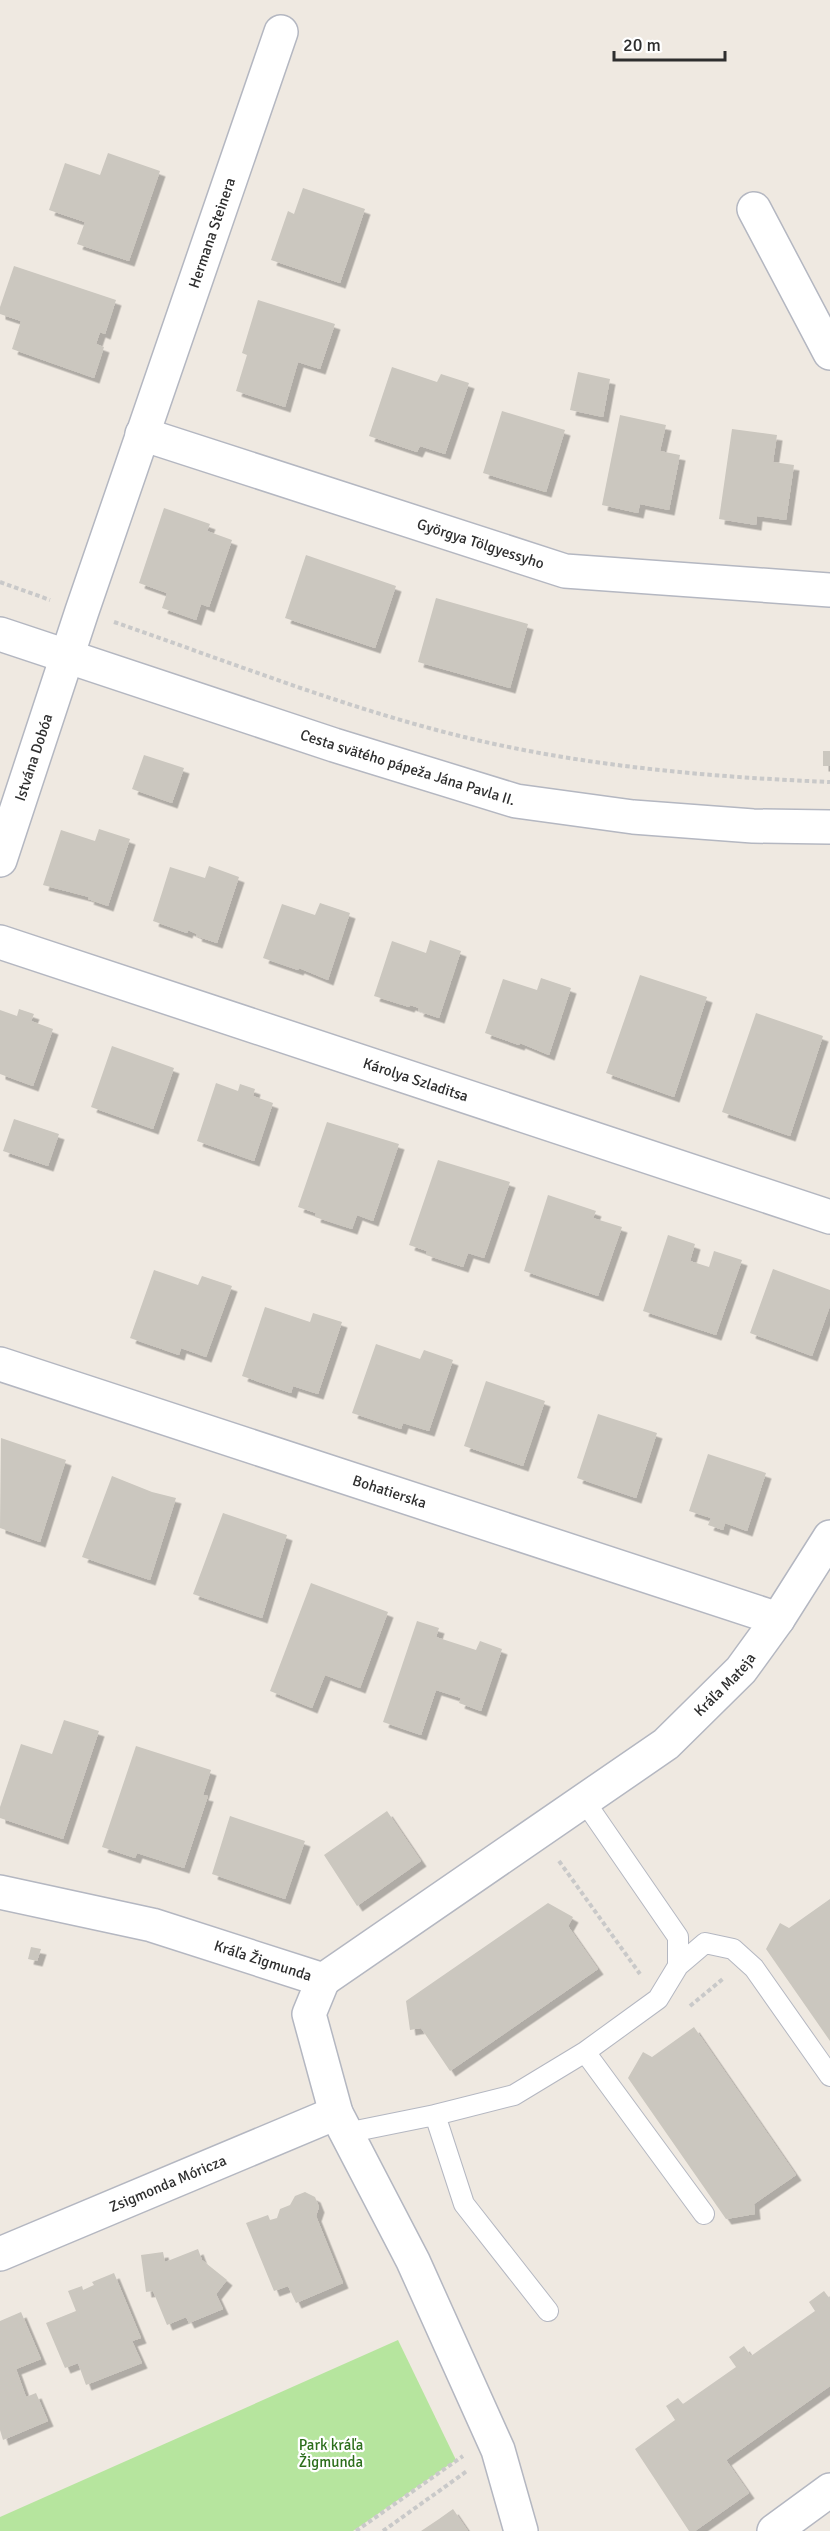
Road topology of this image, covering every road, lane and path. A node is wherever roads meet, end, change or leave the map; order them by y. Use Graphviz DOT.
graph roads {
  1 [pos="281,32"];
  2 [pos="754,209"];
  3 [pos="830,353"];
  4 [pos="142,434"];
  5 [pos="0,582"];
  6 [pos="830,590"];
  7 [pos="82,611"];
  8 [pos="0,634"];
  9 [pos="67,656"];
  10 [pos="830,782"];
  11 [pos="830,827"];
  12 [pos="0,860"];
  13 [pos="0,942"];
  14 [pos="830,1217"];
  15 [pos="0,1364"];
  16 [pos="830,1537"];
  17 [pos="778,1619"];
  18 [pos="585,1802"];
  19 [pos="0,1892"];
  20 [pos="747,1961"];
  21 [pos="678,1966"];
  22 [pos="323,1980"];
  23 [pos="682,2014"];
  24 [pos="585,2052"];
  25 [pos="830,2076"];
  26 [pos="435,2115"];
  27 [pos="341,2123"];
  28 [pos="704,2214"];
  29 [pos="0,2254"];
  30 [pos="548,2311"];
  31 [pos="483,2451"];
  32 [pos="830,2490"];
  33 [pos="356,2531"];
  34 [pos="383,2531"];
  35 [pos="521,2531"];
  36 [pos="774,2531"];
  1 -- 4 [label="street, Hermana Steinera"];
  2 -- 3 [label="street"];
  4 -- 6 [label="street, Györgya Tölgyessyho"];
  4 -- 7 [label="street, Hermana Steinera"];
  5 -- 7 [label="path"];
  7 -- 9 [label="street, Istvána Dobóa"];
  7 -- 10 [label="path"];
  8 -- 9 [label="street, Cesta svätého pápeža Jána Pavla II."];
  9 -- 11 [label="street, Cesta svätého pápeža Jána Pavla II."];
  9 -- 12 [label="street, Istvána Dobóa"];
  13 -- 14 [label="street, Károlya Szladitsa"];
  15 -- 17 [label="street, Bohatierska"];
  16 -- 17 [label="street, Kráľa Mateja"];
  17 -- 18 [label="street, Kráľa Mateja"];
  18 -- 21 [label="lane"];
  18 -- 22 [label="street, Kráľa Žigmunda"];
  19 -- 22 [label="street, Kráľa Žigmunda"];
  20 -- 21 [label="lane"];
  20 -- 23 [label="path"];
  20 -- 25 [label="lane"];
  21 -- 24 [label="lane"];
  22 -- 27 [label="street"];
  24 -- 26 [label="lane"];
  24 -- 28 [label="lane"];
  26 -- 27 [label="lane"];
  26 -- 30 [label="lane"];
  27 -- 29 [label="street, Zsigmonda Móricza"];
  27 -- 31 [label="street"];
  31 -- 33 [label="path"];
  31 -- 34 [label="path"];
  31 -- 35 [label="street"];
  32 -- 36 [label="street"];
}
